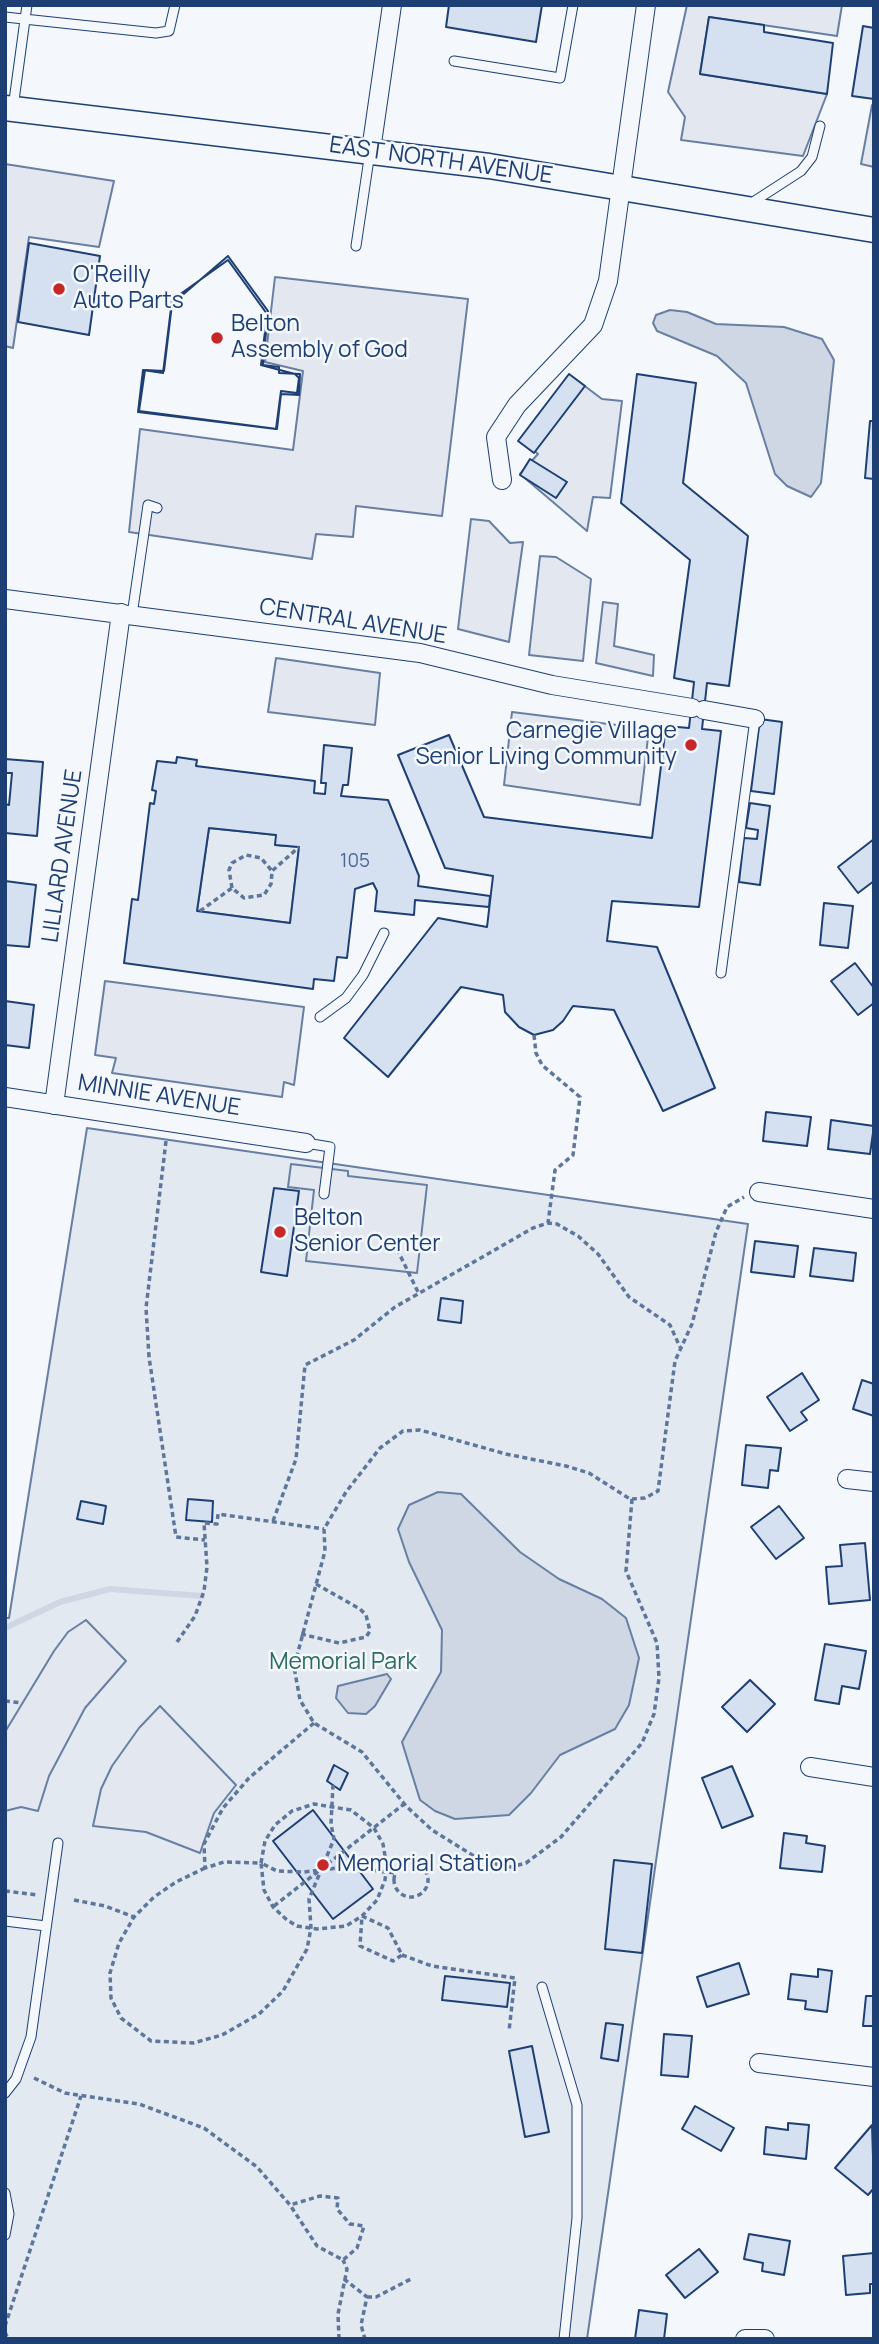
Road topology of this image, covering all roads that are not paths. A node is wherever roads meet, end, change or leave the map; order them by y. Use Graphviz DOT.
graph roads {
  1 [pos="27,5"];
  2 [pos="175,5"];
  3 [pos="392,5"];
  4 [pos="573,5"];
  5 [pos="646,5"];
  6 [pos="5,17"];
  7 [pos="25,19"];
  8 [pos="454,61"];
  9 [pos="9,109"];
  10 [pos="820,126"];
  11 [pos="370,150"];
  12 [pos="619,188"];
  13 [pos="744,208"];
  14 [pos="874,230"];
  15 [pos="356,246"];
  16 [pos="502,480"];
  17 [pos="157,508"];
  18 [pos="5,599"];
  19 [pos="127,614"];
  20 [pos="755,719"];
  21 [pos="384,933"];
  22 [pos="721,973"];
  23 [pos="320,1017"];
  24 [pos="5,1097"];
  25 [pos="54,1105"];
  26 [pos="306,1143"];
  27 [pos="759,1192"];
  28 [pos="324,1195"];
  29 [pos="874,1209"];
  30 [pos="847,1479"];
  31 [pos="874,1482"];
  32 [pos="810,1767"];
  33 [pos="874,1777"];
  34 [pos="58,1843"];
  35 [pos="5,1921"];
  36 [pos="46,1926"];
  37 [pos="542,1987"];
  38 [pos="759,2063"];
  39 [pos="874,2077"];
  40 [pos="5,2093"];
  41 [pos="5,2193"];
  42 [pos="5,2235"];
  43 [pos="564,2339"];
  44 [pos="745,2339"];
  45 [pos="765,2339"];
  1 -- 7 [label="lane"];
  2 -- 7 [label="lane"];
  3 -- 11 [label="street"];
  4 -- 8 [label="lane"];
  5 -- 12 [label="street"];
  6 -- 7 [label="lane"];
  7 -- 9 [label="lane"];
  9 -- 11 [label="main road, EAST NORTH AVENUE"];
  10 -- 13 [label="lane"];
  11 -- 12 [label="main road, EAST NORTH AVENUE"];
  11 -- 15 [label="lane"];
  12 -- 13 [label="main road, EAST NORTH AVENUE"];
  12 -- 16 [label="street"];
  13 -- 14 [label="main road, EAST NORTH AVENUE"];
  17 -- 19 [label="lane"];
  18 -- 19 [label="street, CENTRAL AVENUE"];
  19 -- 20 [label="street, CENTRAL AVENUE"];
  19 -- 25 [label="street, LILLARD AVENUE"];
  20 -- 22 [label="lane"];
  21 -- 23 [label="lane"];
  24 -- 25 [label="street, MINNIE AVENUE"];
  25 -- 26 [label="street, MINNIE AVENUE"];
  26 -- 28 [label="lane"];
  27 -- 29 [label="street"];
  30 -- 31 [label="street"];
  32 -- 33 [label="street"];
  34 -- 36 [label="lane"];
  35 -- 36 [label="lane"];
  36 -- 40 [label="lane"];
  37 -- 43 [label="lane"];
  38 -- 39 [label="street"];
  41 -- 42 [label="lane"];
  44 -- 45 [label="street"];
}
